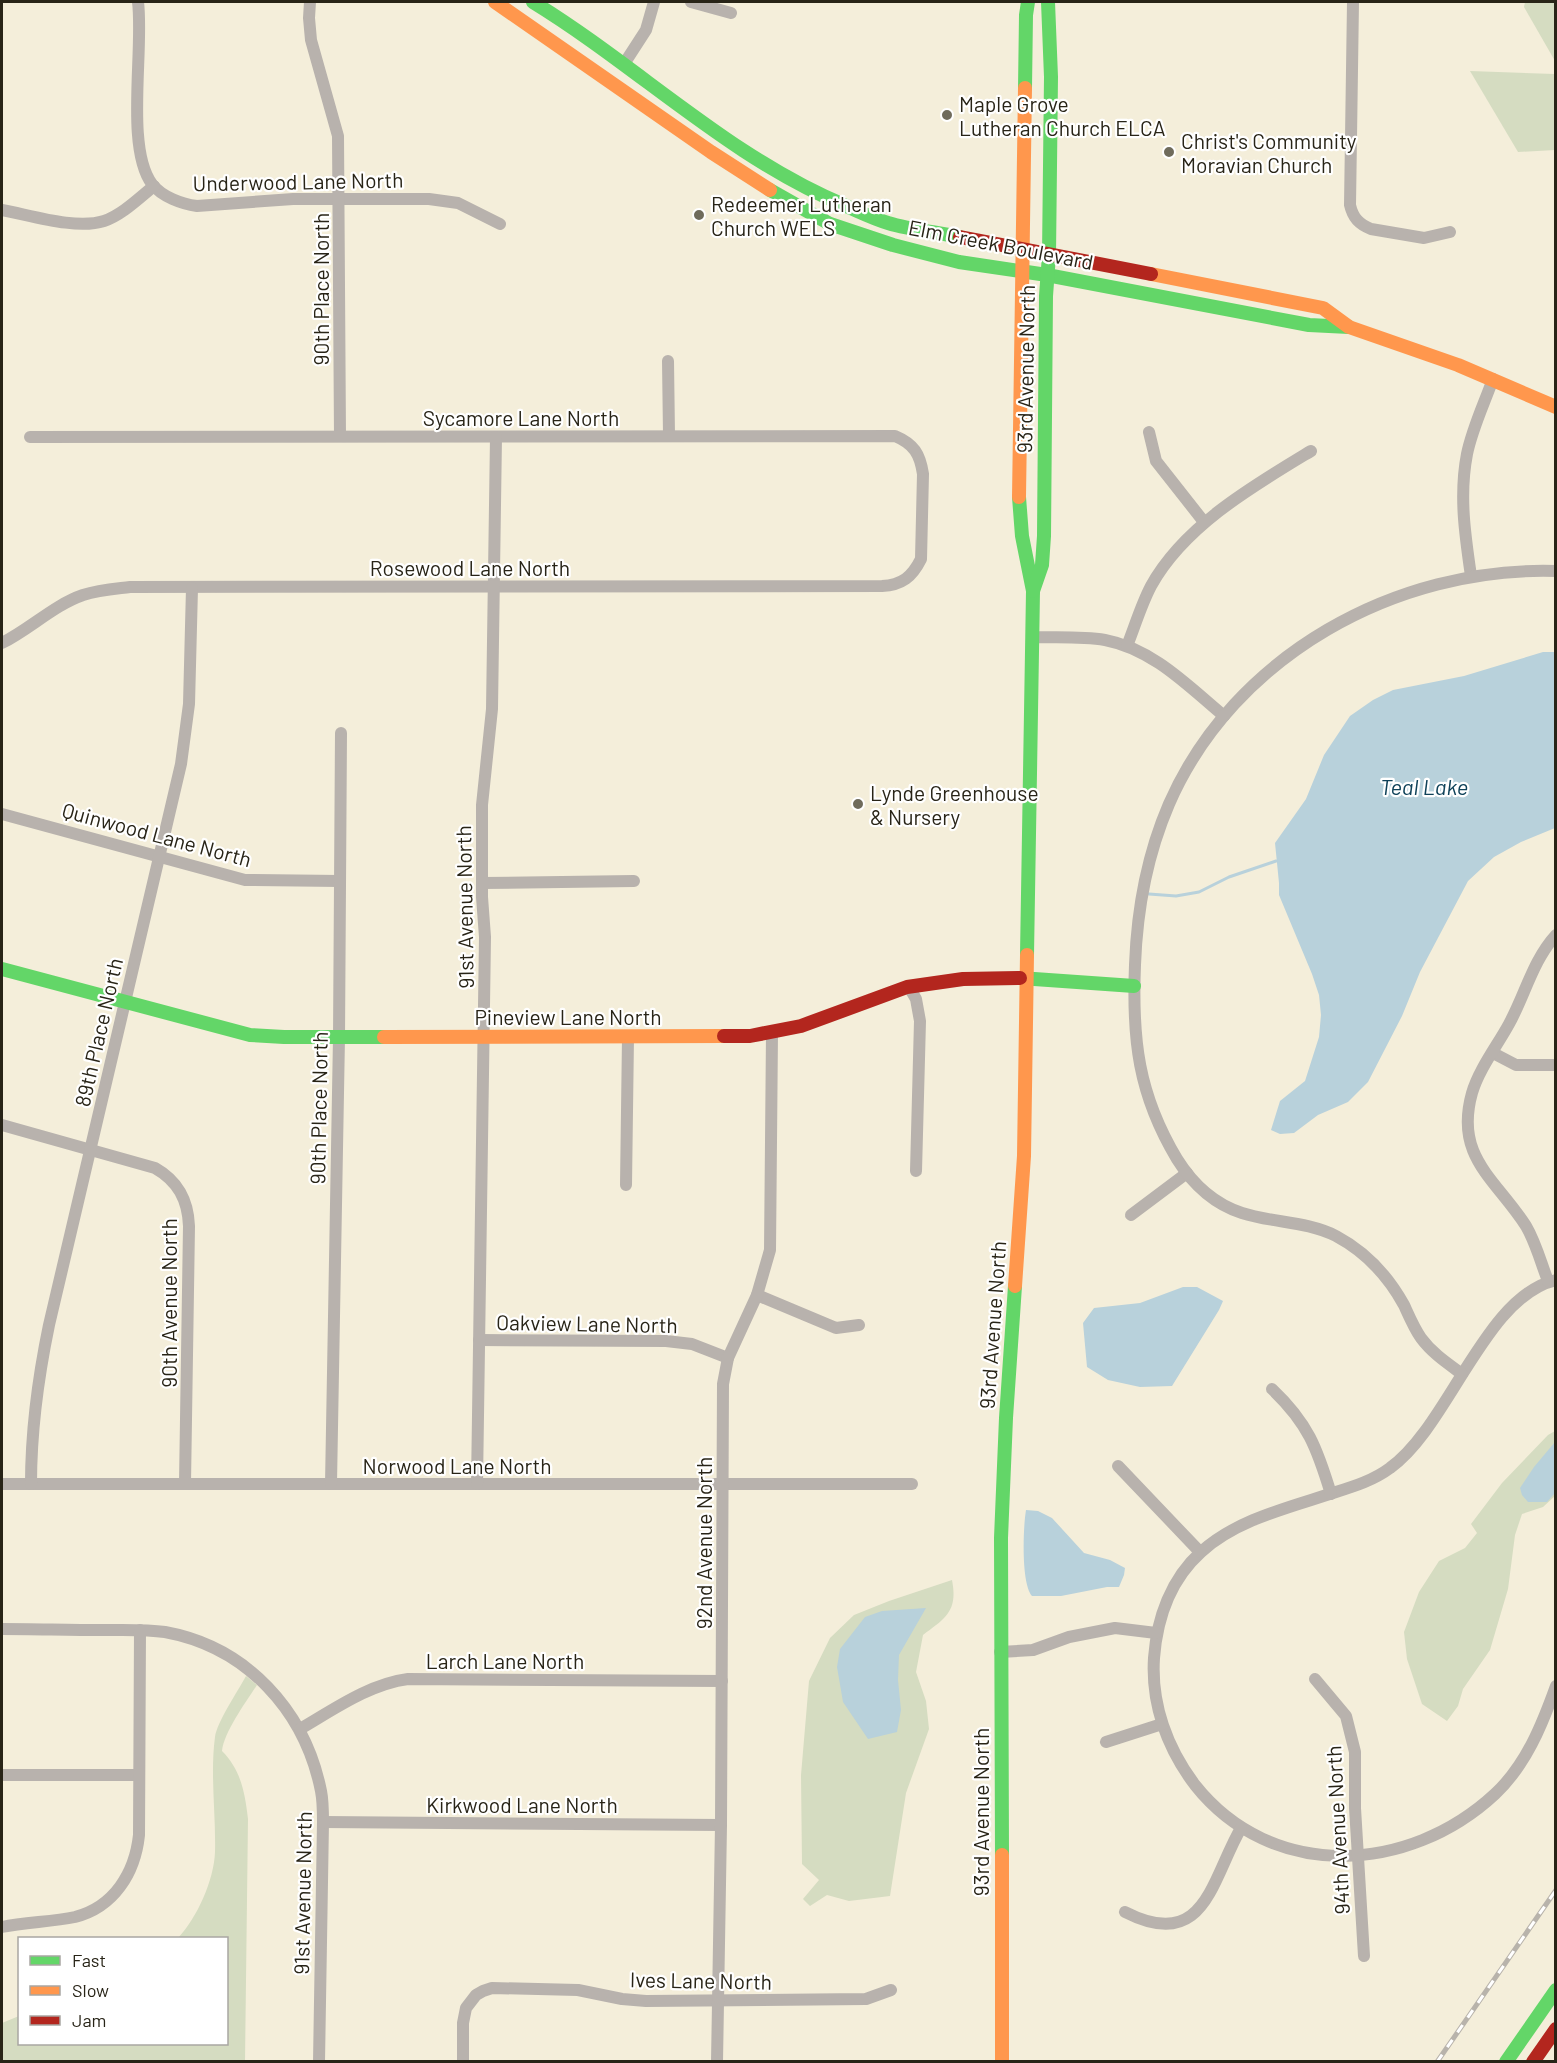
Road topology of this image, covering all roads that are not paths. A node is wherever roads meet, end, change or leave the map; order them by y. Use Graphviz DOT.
graph roads {
  1 [pos="138,2"];
  2 [pos="310,2"];
  3 [pos="495,2"];
  4 [pos="533,2"];
  5 [pos="654,2"];
  6 [pos="691,2"];
  7 [pos="1028,2"];
  8 [pos="1048,2"];
  9 [pos="1353,2"];
  10 [pos="731,13"];
  11 [pos="624,64"];
  12 [pos="154,186"];
  13 [pos="339,199"];
  14 [pos="2,210"];
  15 [pos="500,224"];
  16 [pos="1450,232"];
  17 [pos="1025,249"];
  18 [pos="1049,255"];
  19 [pos="1024,271"];
  20 [pos="1047,275"];
  21 [pos="1349,327"];
  22 [pos="668,361"];
  23 [pos="1493,379"];
  24 [pos="1556,406"];
  25 [pos="1149,432"];
  26 [pos="669,435"];
  27 [pos="340,436"];
  28 [pos="30,437"];
  29 [pos="496,437"];
  30 [pos="1311,451"];
  31 [pos="1204,522"];
  32 [pos="922,540"];
  33 [pos="1556,571"];
  34 [pos="1471,576"];
  35 [pos="495,586"];
  36 [pos="192,588"];
  37 [pos="1033,591"];
  38 [pos="1032,637"];
  39 [pos="2,643"];
  40 [pos="1127,646"];
  41 [pos="1224,716"];
  42 [pos="341,733"];
  43 [pos="2,814"];
  44 [pos="160,856"];
  45 [pos="340,881"];
  46 [pos="634,881"];
  47 [pos="482,883"];
  48 [pos="1556,935"];
  49 [pos="2,969"];
  50 [pos="1027,978"];
  51 [pos="1134,986"];
  52 [pos="909,987"];
  53 [pos="125,1003"];
  54 [pos="772,1033"];
  55 [pos="484,1036"];
  56 [pos="339,1037"];
  57 [pos="628,1037"];
  58 [pos="1493,1053"];
  59 [pos="1556,1065"];
  60 [pos="2,1125"];
  61 [pos="90,1149"];
  62 [pos="916,1171"];
  63 [pos="1187,1173"];
  64 [pos="626,1185"];
  65 [pos="1131,1215"];
  66 [pos="1552,1280"];
  67 [pos="757,1294"];
  68 [pos="859,1325"];
  69 [pos="479,1340"];
  70 [pos="728,1358"];
  71 [pos="1462,1374"];
  72 [pos="1272,1389"];
  73 [pos="1118,1466"];
  74 [pos="2,1484"];
  75 [pos="31,1484"];
  76 [pos="185,1484"];
  77 [pos="331,1484"];
  78 [pos="477,1484"];
  79 [pos="912,1484"];
  80 [pos="723,1485"];
  81 [pos="1331,1494"];
  82 [pos="1200,1552"];
  83 [pos="2,1629"];
  84 [pos="140,1630"];
  85 [pos="1156,1633"];
  86 [pos="1000,1652"];
  87 [pos="1315,1679"];
  88 [pos="722,1681"];
  89 [pos="1556,1686"];
  90 [pos="1162,1724"];
  91 [pos="300,1729"];
  92 [pos="1106,1742"];
  93 [pos="2,1775"];
  94 [pos="139,1775"];
  95 [pos="323,1822"];
  96 [pos="721,1825"];
  97 [pos="1241,1828"];
  98 [pos="1357,1857"];
  99 [pos="1125,1912"];
  100 [pos="2,1927"];
  101 [pos="1364,1956"];
  102 [pos="891,1990"];
  103 [pos="1556,1990"];
  104 [pos="719,2001"];
  105 [pos="1556,2030"];
  106 [pos="1509,2057"];
  107 [pos="319,2061"];
  108 [pos="462,2061"];
  109 [pos="717,2061"];
  110 [pos="1002,2061"];
  111 [pos="1524,2061"];
  112 [pos="1533,2061"];
  1 -- 12 [label="street"];
  2 -- 13 [label="street, 90th Place North"];
  3 -- 19 [label="main road, Elm Creek Boulevard"];
  4 -- 11 [label="main road, Elm Creek Boulevard"];
  5 -- 11 [label="street"];
  6 -- 10 [label="street"];
  7 -- 17 [label="main road, 93rd Avenue North"];
  8 -- 18 [label="main road, 93rd Avenue North"];
  9 -- 16 [label="street"];
  11 -- 17 [label="main road, Elm Creek Boulevard"];
  12 -- 13 [label="street, Underwood Lane North"];
  12 -- 14 [label="street"];
  13 -- 15 [label="street, Underwood Lane North"];
  13 -- 27 [label="street, 90th Place North"];
  17 -- 18 [label="main road, Elm Creek Boulevard"];
  17 -- 19 [label="main road, 93rd Avenue North"];
  18 -- 20 [label="main road, 93rd Avenue North"];
  18 -- 21 [label="main road, Elm Creek Boulevard"];
  19 -- 20 [label="main road, Elm Creek Boulevard"];
  19 -- 37 [label="main road, 93rd Avenue North"];
  20 -- 21 [label="main road, Elm Creek Boulevard"];
  20 -- 37 [label="main road, 93rd Avenue North"];
  21 -- 23 [label="main road, Elm Creek Boulevard"];
  22 -- 26 [label="street"];
  23 -- 24 [label="main road, Elm Creek Boulevard"];
  23 -- 34 [label="street"];
  25 -- 31 [label="street"];
  26 -- 29 [label="street, Sycamore Lane North"];
  26 -- 32 [label="street, Sycamore Lane North"];
  27 -- 28 [label="street, Sycamore Lane North"];
  27 -- 29 [label="street, Sycamore Lane North"];
  29 -- 35 [label="street, 91st Avenue North"];
  30 -- 31 [label="street"];
  31 -- 40 [label="street"];
  32 -- 35 [label="street, Rosewood Lane North"];
  33 -- 34 [label="street"];
  34 -- 41 [label="street"];
  35 -- 36 [label="street, Rosewood Lane North"];
  35 -- 47 [label="street, 91st Avenue North"];
  36 -- 39 [label="street, Rosewood Lane North"];
  36 -- 44 [label="street, 89th Place North"];
  37 -- 38 [label="main road, 93rd Avenue North"];
  38 -- 40 [label="street"];
  38 -- 50 [label="main road, 93rd Avenue North"];
  40 -- 41 [label="street"];
  41 -- 51 [label="street"];
  42 -- 45 [label="street, 90th Place North"];
  43 -- 44 [label="street, Quinwood Lane North"];
  44 -- 45 [label="street, Quinwood Lane North"];
  44 -- 53 [label="street, 89th Place North"];
  45 -- 56 [label="street, 90th Place North"];
  46 -- 47 [label="street"];
  47 -- 55 [label="street, 91st Avenue North"];
  48 -- 58 [label="street"];
  49 -- 53 [label="main road, Pineview Lane North"];
  50 -- 51 [label="main road, Pineview Lane North"];
  50 -- 52 [label="main road, Pineview Lane North"];
  50 -- 86 [label="main road, 93rd Avenue North"];
  51 -- 63 [label="street"];
  52 -- 54 [label="main road, Pineview Lane North"];
  52 -- 62 [label="street"];
  53 -- 56 [label="main road, Pineview Lane North"];
  53 -- 61 [label="street, 89th Place North"];
  54 -- 57 [label="main road, Pineview Lane North"];
  54 -- 67 [label="street, 92nd Avenue North"];
  55 -- 56 [label="main road, Pineview Lane North"];
  55 -- 57 [label="main road, Pineview Lane North"];
  55 -- 69 [label="street, 91st Avenue North"];
  56 -- 77 [label="street, 90th Place North"];
  57 -- 64 [label="street"];
  58 -- 59 [label="street"];
  58 -- 66 [label="street"];
  60 -- 61 [label="street"];
  61 -- 75 [label="street, 89th Place North"];
  61 -- 76 [label="street, 90th Avenue North"];
  63 -- 65 [label="street"];
  63 -- 71 [label="street"];
  66 -- 71 [label="street"];
  67 -- 68 [label="street"];
  67 -- 70 [label="street, 92nd Avenue North"];
  69 -- 70 [label="street, Oakview Lane North"];
  69 -- 78 [label="street, 91st Avenue North"];
  70 -- 80 [label="street, 92nd Avenue North"];
  71 -- 81 [label="street"];
  72 -- 81 [label="street"];
  73 -- 82 [label="street"];
  74 -- 75 [label="street, Norwood Lane North"];
  75 -- 76 [label="street, Norwood Lane North"];
  76 -- 77 [label="street, Norwood Lane North"];
  77 -- 78 [label="street, Norwood Lane North"];
  78 -- 80 [label="street, Norwood Lane North"];
  79 -- 80 [label="street, Norwood Lane North"];
  80 -- 88 [label="street, 92nd Avenue North"];
  81 -- 82 [label="street"];
  82 -- 85 [label="street"];
  83 -- 84 [label="street, 91st Avenue North"];
  84 -- 91 [label="street, 91st Avenue North"];
  84 -- 94 [label="street"];
  85 -- 86 [label="street"];
  85 -- 90 [label="street"];
  86 -- 110 [label="main road, 93rd Avenue North"];
  87 -- 98 [label="street, 94th Avenue North"];
  88 -- 91 [label="street, Larch Lane North"];
  88 -- 96 [label="street, 92nd Avenue North"];
  89 -- 98 [label="street"];
  90 -- 92 [label="street"];
  90 -- 97 [label="street"];
  91 -- 95 [label="street, 91st Avenue North"];
  93 -- 94 [label="street"];
  94 -- 100 [label="street"];
  95 -- 96 [label="street, Kirkwood Lane North"];
  95 -- 107 [label="street, 91st Avenue North"];
  96 -- 104 [label="street, 92nd Avenue North"];
  97 -- 98 [label="street"];
  97 -- 99 [label="street"];
  98 -- 101 [label="street, 94th Avenue North"];
  102 -- 104 [label="street, Ives Lane North"];
  103 -- 106 [label="main road"];
  104 -- 108 [label="street, Ives Lane North"];
  104 -- 109 [label="street, 92nd Avenue North"];
  105 -- 112 [label="main road"];
  106 -- 111 [label="main road"];
}
